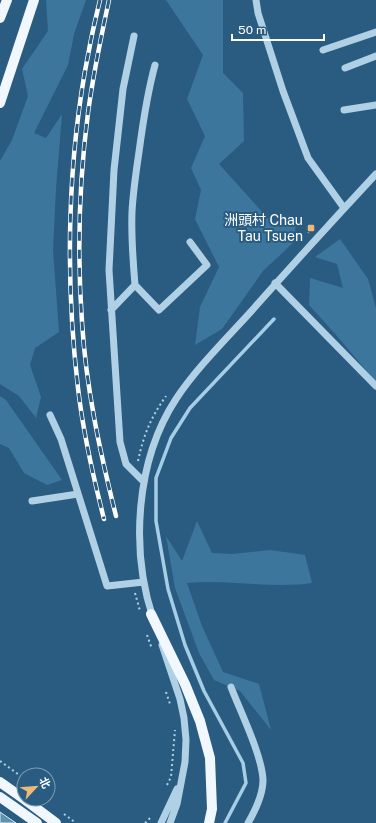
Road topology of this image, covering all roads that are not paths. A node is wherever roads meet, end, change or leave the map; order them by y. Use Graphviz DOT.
graph roads {
  1 [pos="7,0"];
  2 [pos="34,0"];
  3 [pos="256,0"];
  4 [pos="0,18"];
  5 [pos="376,32"];
  6 [pos="134,36"];
  7 [pos="323,50"];
  8 [pos="376,56"];
  9 [pos="155,65"];
  10 [pos="345,68"];
  11 [pos="0,103"];
  12 [pos="376,105"];
  13 [pos="344,110"];
  14 [pos="376,174"];
  15 [pos="344,208"];
  16 [pos="190,242"];
  17 [pos="276,283"];
  18 [pos="135,285"];
  19 [pos="111,310"];
  20 [pos="376,386"];
  21 [pos="50,415"];
  22 [pos="144,482"];
  23 [pos="78,494"];
  24 [pos="32,501"];
  25 [pos="144,582"];
  26 [pos="146,616"];
  27 [pos="231,687"];
  28 [pos="0,782"];
  29 [pos="180,782"];
  30 [pos="16,793"];
  31 [pos="0,797"];
  32 [pos="36,807"];
  33 [pos="43,812"];
  34 [pos="37,823"];
  35 [pos="56,823"];
  36 [pos="161,823"];
  37 [pos="170,823"];
  38 [pos="210,823"];
  39 [pos="248,823"];
  1 -- 4 [label="main road"];
  2 -- 11 [label="main road"];
  3 -- 15 [label="street"];
  5 -- 7 [label="street"];
  6 -- 19 [label="street"];
  8 -- 10 [label="street"];
  9 -- 18 [label="street"];
  12 -- 13 [label="street"];
  14 -- 15 [label="street"];
  15 -- 17 [label="street"];
  16 -- 18 [label="street"];
  17 -- 20 [label="street"];
  17 -- 22 [label="street"];
  18 -- 19 [label="street"];
  19 -- 22 [label="street"];
  21 -- 23 [label="street"];
  22 -- 25 [label="street"];
  23 -- 24 [label="street"];
  23 -- 25 [label="street"];
  25 -- 26 [label="street"];
  26 -- 29 [label="street"];
  26 -- 38 [label="main road"];
  27 -- 39 [label="street"];
  28 -- 30 [label="main road"];
  29 -- 36 [label="street"];
  29 -- 37 [label="street"];
  31 -- 34 [label="main road"];
  32 -- 33 [label="main road"];
  33 -- 34 [label="street"];
  33 -- 35 [label="main road"];
}
